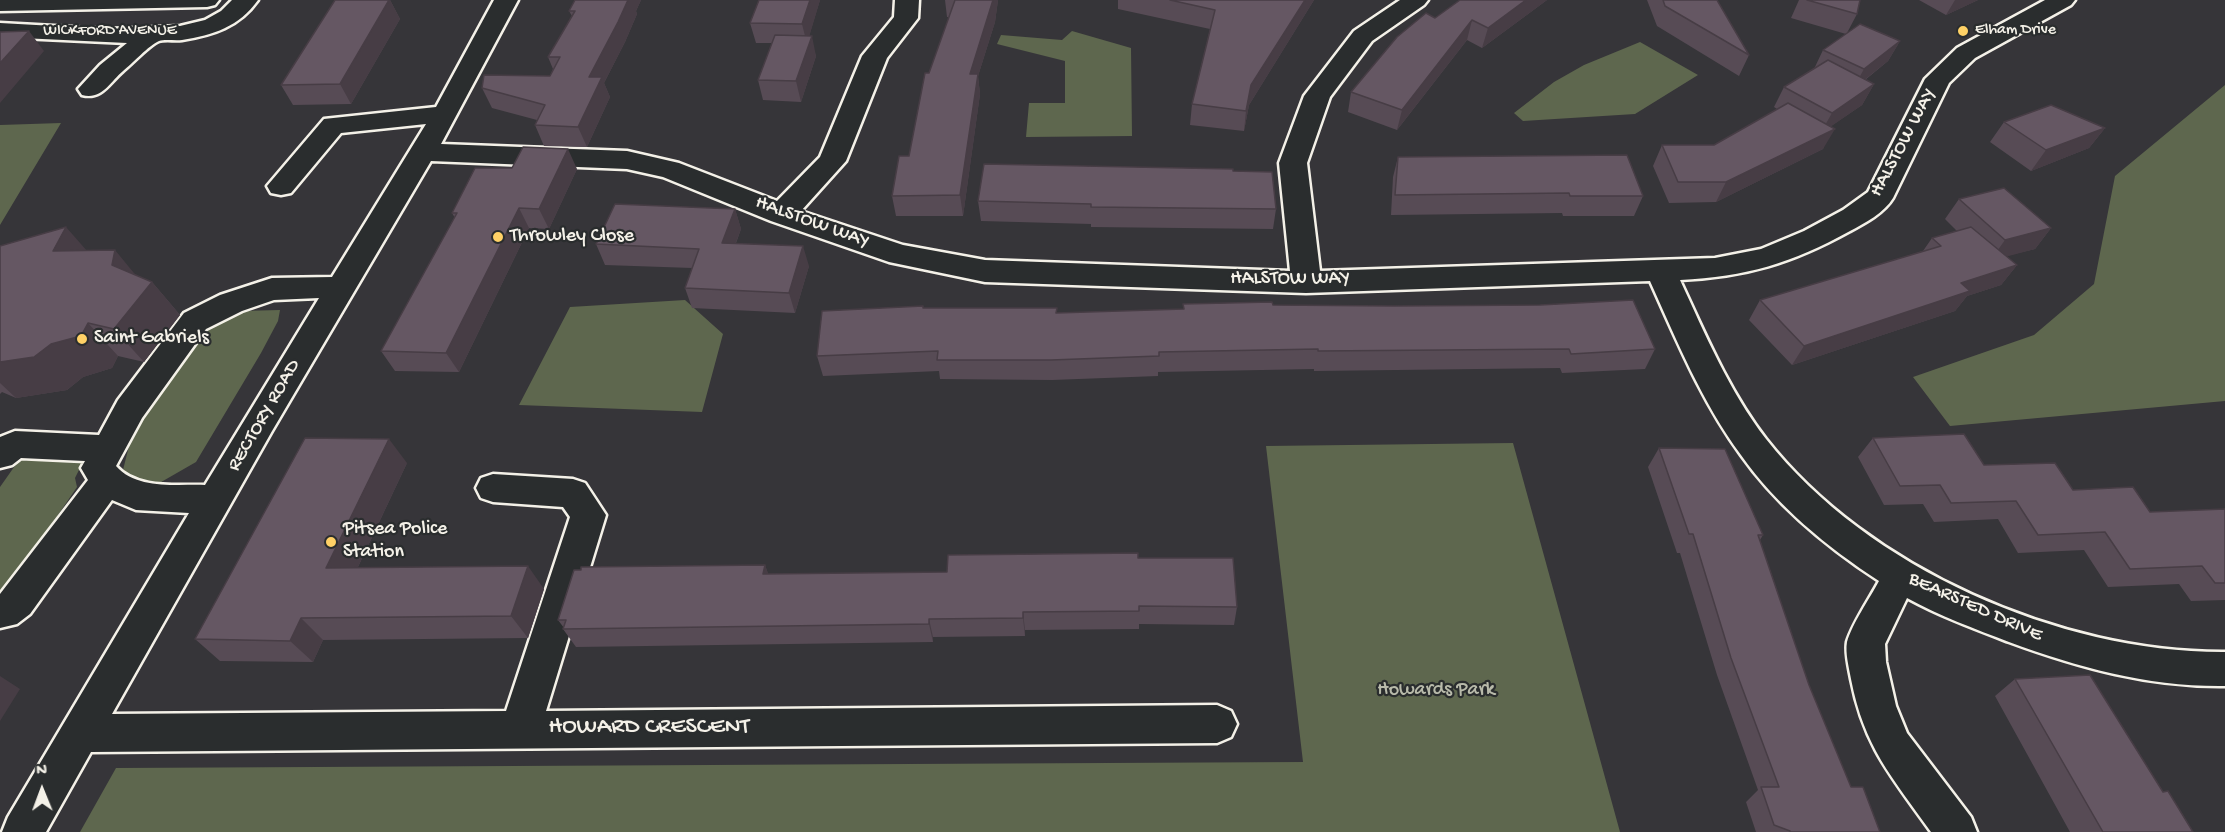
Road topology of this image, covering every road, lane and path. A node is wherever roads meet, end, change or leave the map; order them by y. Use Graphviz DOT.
graph roads {
  1 [pos="207,0"];
  2 [pos="246,0"];
  3 [pos="506,0"];
  4 [pos="907,0"];
  5 [pos="1416,0"];
  6 [pos="2063,0"];
  7 [pos="68,1"];
  8 [pos="0,4"];
  9 [pos="0,30"];
  10 [pos="151,35"];
  11 [pos="91,89"];
  12 [pos="445,114"];
  13 [pos="422,152"];
  14 [pos="281,186"];
  15 [pos="781,214"];
  16 [pos="1661,271"];
  17 [pos="1306,282"];
  18 [pos="341,287"];
  19 [pos="0,455"];
  20 [pos="108,464"];
  21 [pos="494,488"];
  22 [pos="216,500"];
  23 [pos="1900,576"];
  24 [pos="0,612"];
  25 [pos="2225,669"];
  26 [pos="1217,724"];
  27 [pos="519,729"];
  28 [pos="81,733"];
  29 [pos="23,832"];
  30 [pos="1956,832"];
  1 -- 7 [label="street, WICKFORD AVENUE"];
  2 -- 10 [label="street, WICKFORD AVENUE"];
  3 -- 12 [label="street, RECTORY ROAD"];
  4 -- 15 [label="street"];
  5 -- 17 [label="street"];
  6 -- 16 [label="street, HALSTOW WAY"];
  7 -- 8 [label="street, WICKFORD AVENUE"];
  9 -- 10 [label="street, WICKFORD AVENUE"];
  10 -- 11 [label="street"];
  12 -- 13 [label="street, RECTORY ROAD"];
  12 -- 14 [label="street"];
  13 -- 15 [label="street, HALSTOW WAY"];
  13 -- 18 [label="street, RECTORY ROAD"];
  15 -- 17 [label="street, HALSTOW WAY"];
  16 -- 17 [label="street, HALSTOW WAY"];
  16 -- 23 [label="street, BEARSTED DRIVE"];
  18 -- 20 [label="street"];
  18 -- 22 [label="street, RECTORY ROAD"];
  19 -- 20 [label="street"];
  20 -- 22 [label="street"];
  20 -- 24 [label="street"];
  21 -- 27 [label="street"];
  22 -- 28 [label="street, RECTORY ROAD"];
  23 -- 25 [label="street, BEARSTED DRIVE"];
  23 -- 30 [label="street"];
  26 -- 27 [label="street, HOWARD CRESCENT"];
  27 -- 28 [label="street, HOWARD CRESCENT"];
  28 -- 29 [label="street, RECTORY ROAD"];
}
